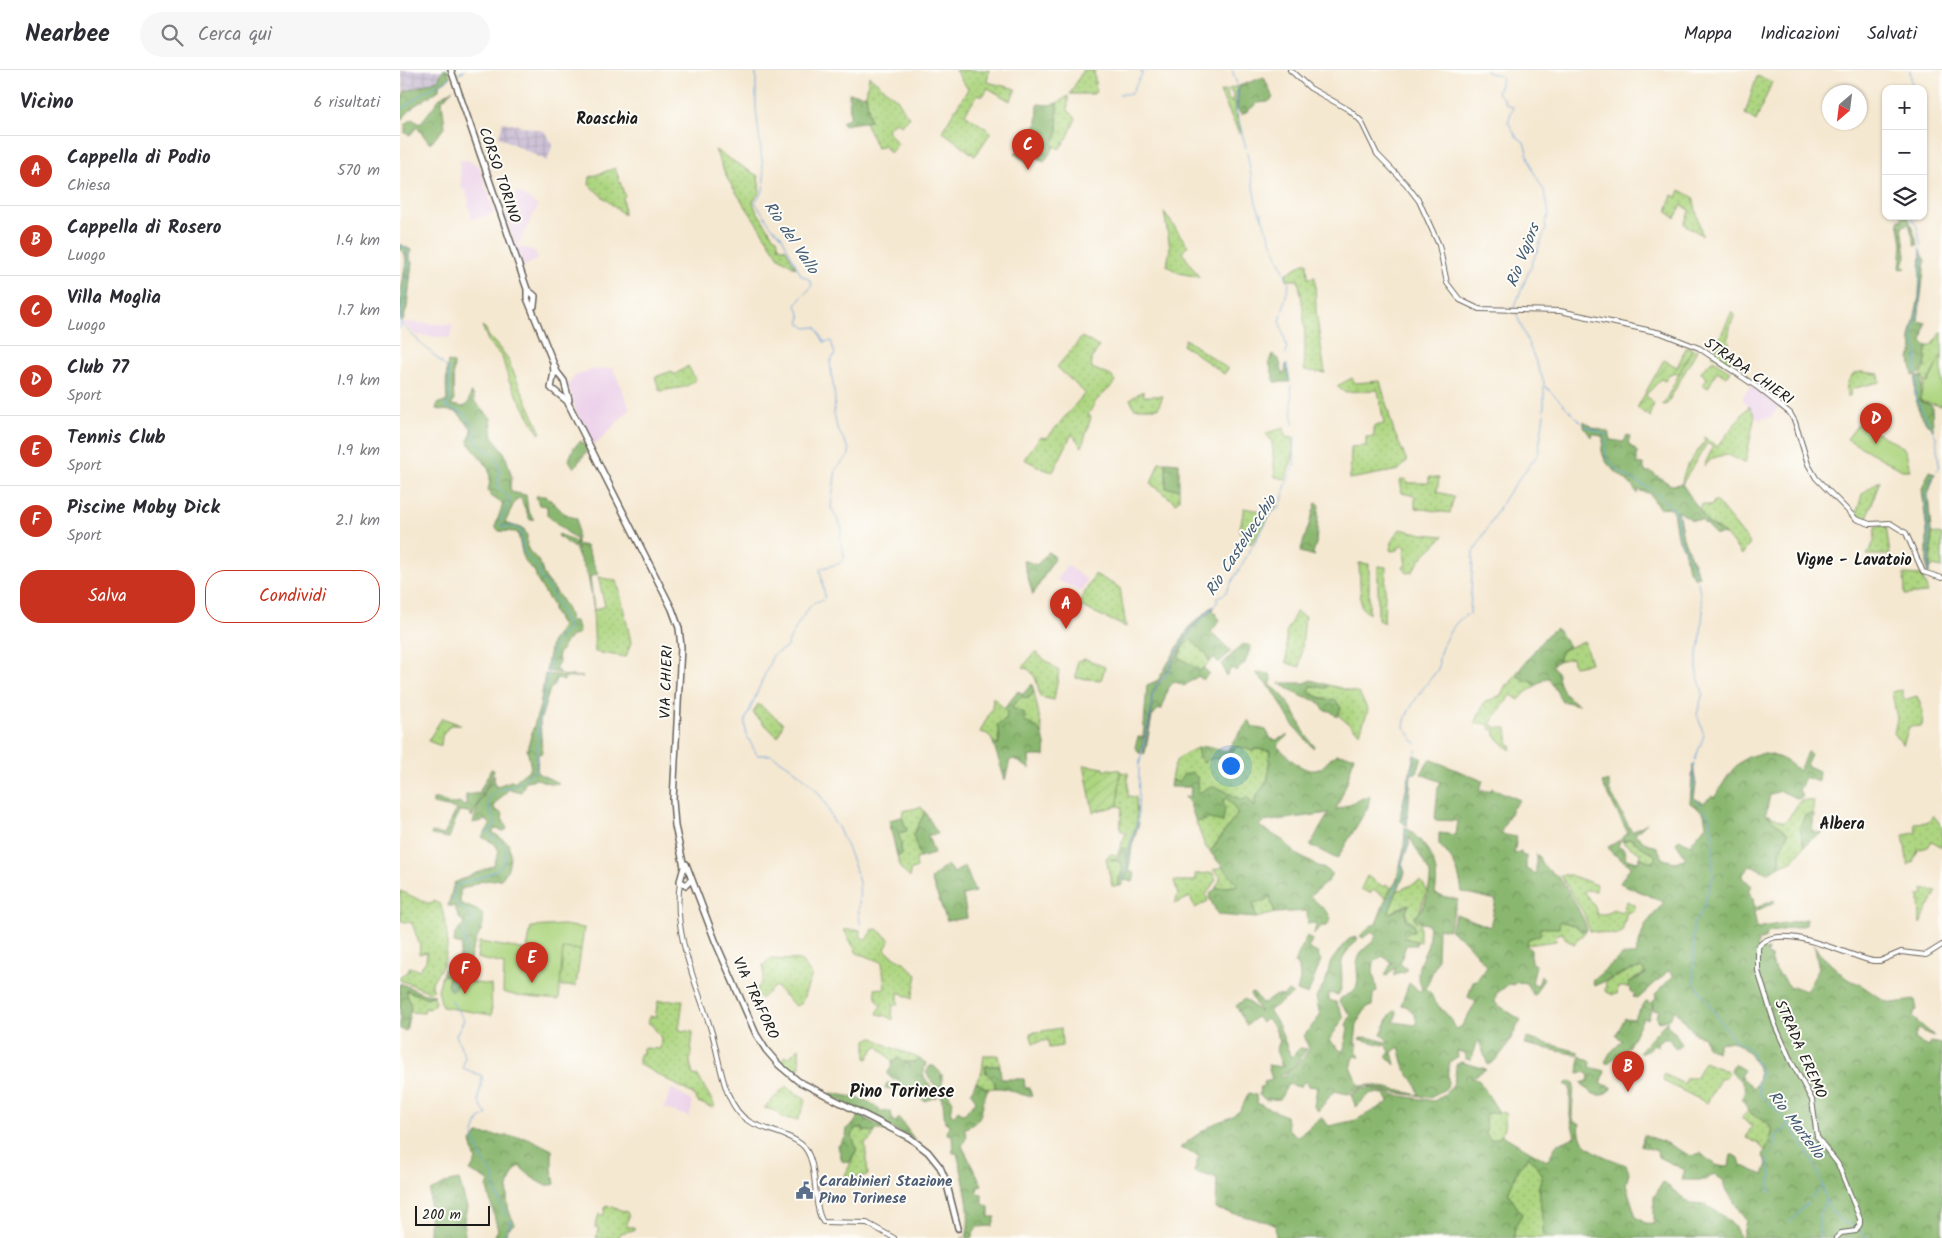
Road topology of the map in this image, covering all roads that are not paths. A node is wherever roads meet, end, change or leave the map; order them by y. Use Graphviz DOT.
graph roads {
  1 [pos="1290,70"];
  2 [pos="452,74"];
  3 [pos="552,363"];
  4 [pos="559,378"];
  5 [pos="552,380"];
  6 [pos="565,388"];
  7 [pos="559,392"];
  8 [pos="593,451"];
  9 [pos="1942,578"];
  10 [pos="687,877"];
  11 [pos="684,884"];
  12 [pos="697,896"];
  13 [pos="1942,945"];
  14 [pos="958,1228"];
  15 [pos="894,1238"];
  16 [pos="1836,1238"];
  1 -- 9 [label="main road, STRADA CHIERI"];
  2 -- 3 [label="main road, CORSO TORINO"];
  3 -- 4 [label="main road, VIA CHIERI"];
  3 -- 5 [label="main road"];
  4 -- 5 [label="main road"];
  4 -- 6 [label="main road, VIA CHIERI"];
  5 -- 7 [label="main road, VIA CHIERI"];
  6 -- 7 [label="main road"];
  6 -- 8 [label="main road, VIA CHIERI"];
  7 -- 8 [label="main road, VIA CHIERI"];
  8 -- 10 [label="main road, VIA CHIERI"];
  10 -- 11 [label="main road"];
  10 -- 11 [label="main road"];
  10 -- 12 [label="main road, VIA TRAFORO"];
  11 -- 12 [label="main road, VIA TRAFORO"];
  11 -- 15 [label="main road"];
  12 -- 14 [label="main road, VIA TRAFORO"];
  13 -- 16 [label="main road, STRADA EREMO"];
}
